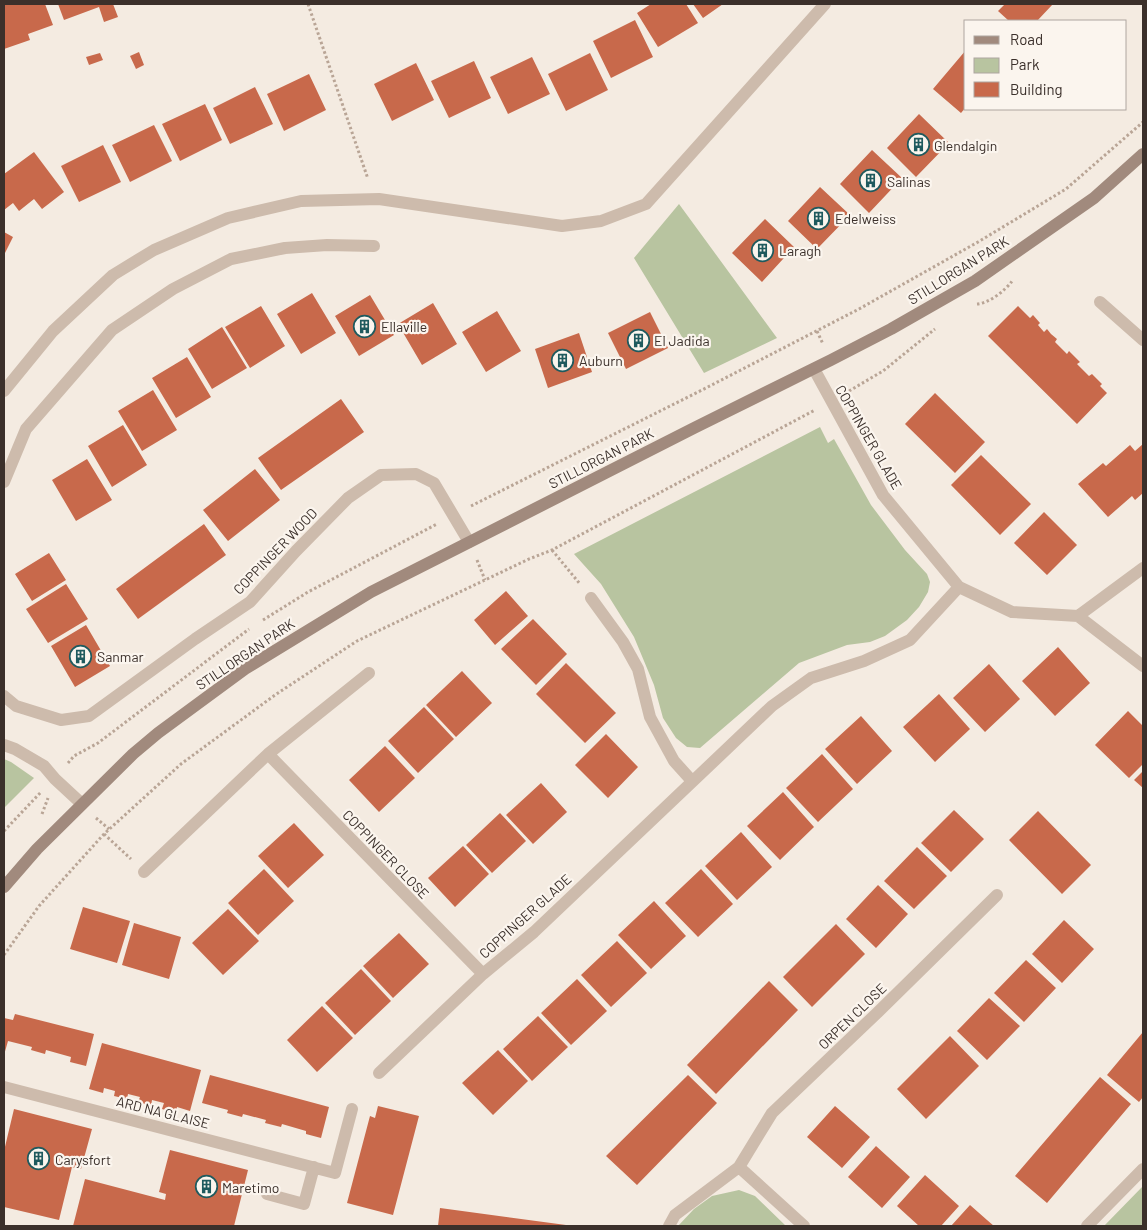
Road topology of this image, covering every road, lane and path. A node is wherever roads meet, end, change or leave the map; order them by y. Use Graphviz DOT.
graph roads {
  1 [pos="308,4"];
  2 [pos="825,4"];
  3 [pos="1143,122"];
  4 [pos="1143,154"];
  5 [pos="379,199"];
  6 [pos="374,246"];
  7 [pos="1100,302"];
  8 [pos="937,328"];
  9 [pos="1143,340"];
  10 [pos="814,369"];
  11 [pos="4,391"];
  12 [pos="832,401"];
  13 [pos="4,482"];
  14 [pos="454,515"];
  15 [pos="469,542"];
  16 [pos="552,550"];
  17 [pos="1143,568"];
  18 [pos="959,586"];
  19 [pos="591,598"];
  20 [pos="1078,616"];
  21 [pos="260,621"];
  22 [pos="252,627"];
  23 [pos="1143,666"];
  24 [pos="369,673"];
  25 [pos="4,696"];
  26 [pos="4,745"];
  27 [pos="268,754"];
  28 [pos="55,779"];
  29 [pos="692,781"];
  30 [pos="82,804"];
  31 [pos="4,831"];
  32 [pos="104,834"];
  33 [pos="144,872"];
  34 [pos="4,887"];
  35 [pos="997,894"];
  36 [pos="4,955"];
  37 [pos="482,974"];
  38 [pos="379,1073"];
  39 [pos="4,1087"];
  40 [pos="352,1109"];
  41 [pos="314,1167"];
  42 [pos="739,1167"];
  43 [pos="1143,1169"];
  44 [pos="267,1194"];
  45 [pos="668,1226"];
  46 [pos="804,1226"];
  47 [pos="1087,1226"];
  1 -- 5 [label="path"];
  2 -- 5 [label="street"];
  3 -- 14 [label="path"];
  4 -- 10 [label="main road, STILLORGAN PARK"];
  5 -- 11 [label="street"];
  6 -- 13 [label="street"];
  7 -- 9 [label="street"];
  8 -- 12 [label="path"];
  10 -- 12 [label="street, COPPINGER GLADE"];
  10 -- 15 [label="main road, STILLORGAN PARK"];
  12 -- 16 [label="path"];
  12 -- 18 [label="street, COPPINGER GLADE"];
  14 -- 15 [label="street, COPPINGER WOOD"];
  14 -- 21 [label="path"];
  14 -- 25 [label="street, COPPINGER WOOD"];
  15 -- 30 [label="main road, STILLORGAN PARK"];
  16 -- 19 [label="path"];
  16 -- 32 [label="path"];
  17 -- 20 [label="street"];
  18 -- 20 [label="street, COPPINGER GLADE"];
  18 -- 29 [label="street, COPPINGER GLADE"];
  19 -- 29 [label="street"];
  20 -- 23 [label="street"];
  22 -- 28 [label="path"];
  24 -- 27 [label="street"];
  26 -- 28 [label="street"];
  27 -- 33 [label="street"];
  27 -- 37 [label="street, COPPINGER CLOSE"];
  28 -- 30 [label="street"];
  28 -- 31 [label="path"];
  29 -- 37 [label="street, COPPINGER GLADE"];
  30 -- 34 [label="main road, STILLORGAN PARK"];
  32 -- 33 [label="path"];
  32 -- 36 [label="path"];
  35 -- 42 [label="street, ORPEN CLOSE"];
  37 -- 38 [label="street, COPPINGER GLADE"];
  39 -- 41 [label="street, ARD NA GLAISE"];
  40 -- 41 [label="street, ARD NA GLAISE"];
  41 -- 44 [label="street"];
  42 -- 45 [label="street"];
  42 -- 46 [label="street"];
  43 -- 47 [label="street"];
}
